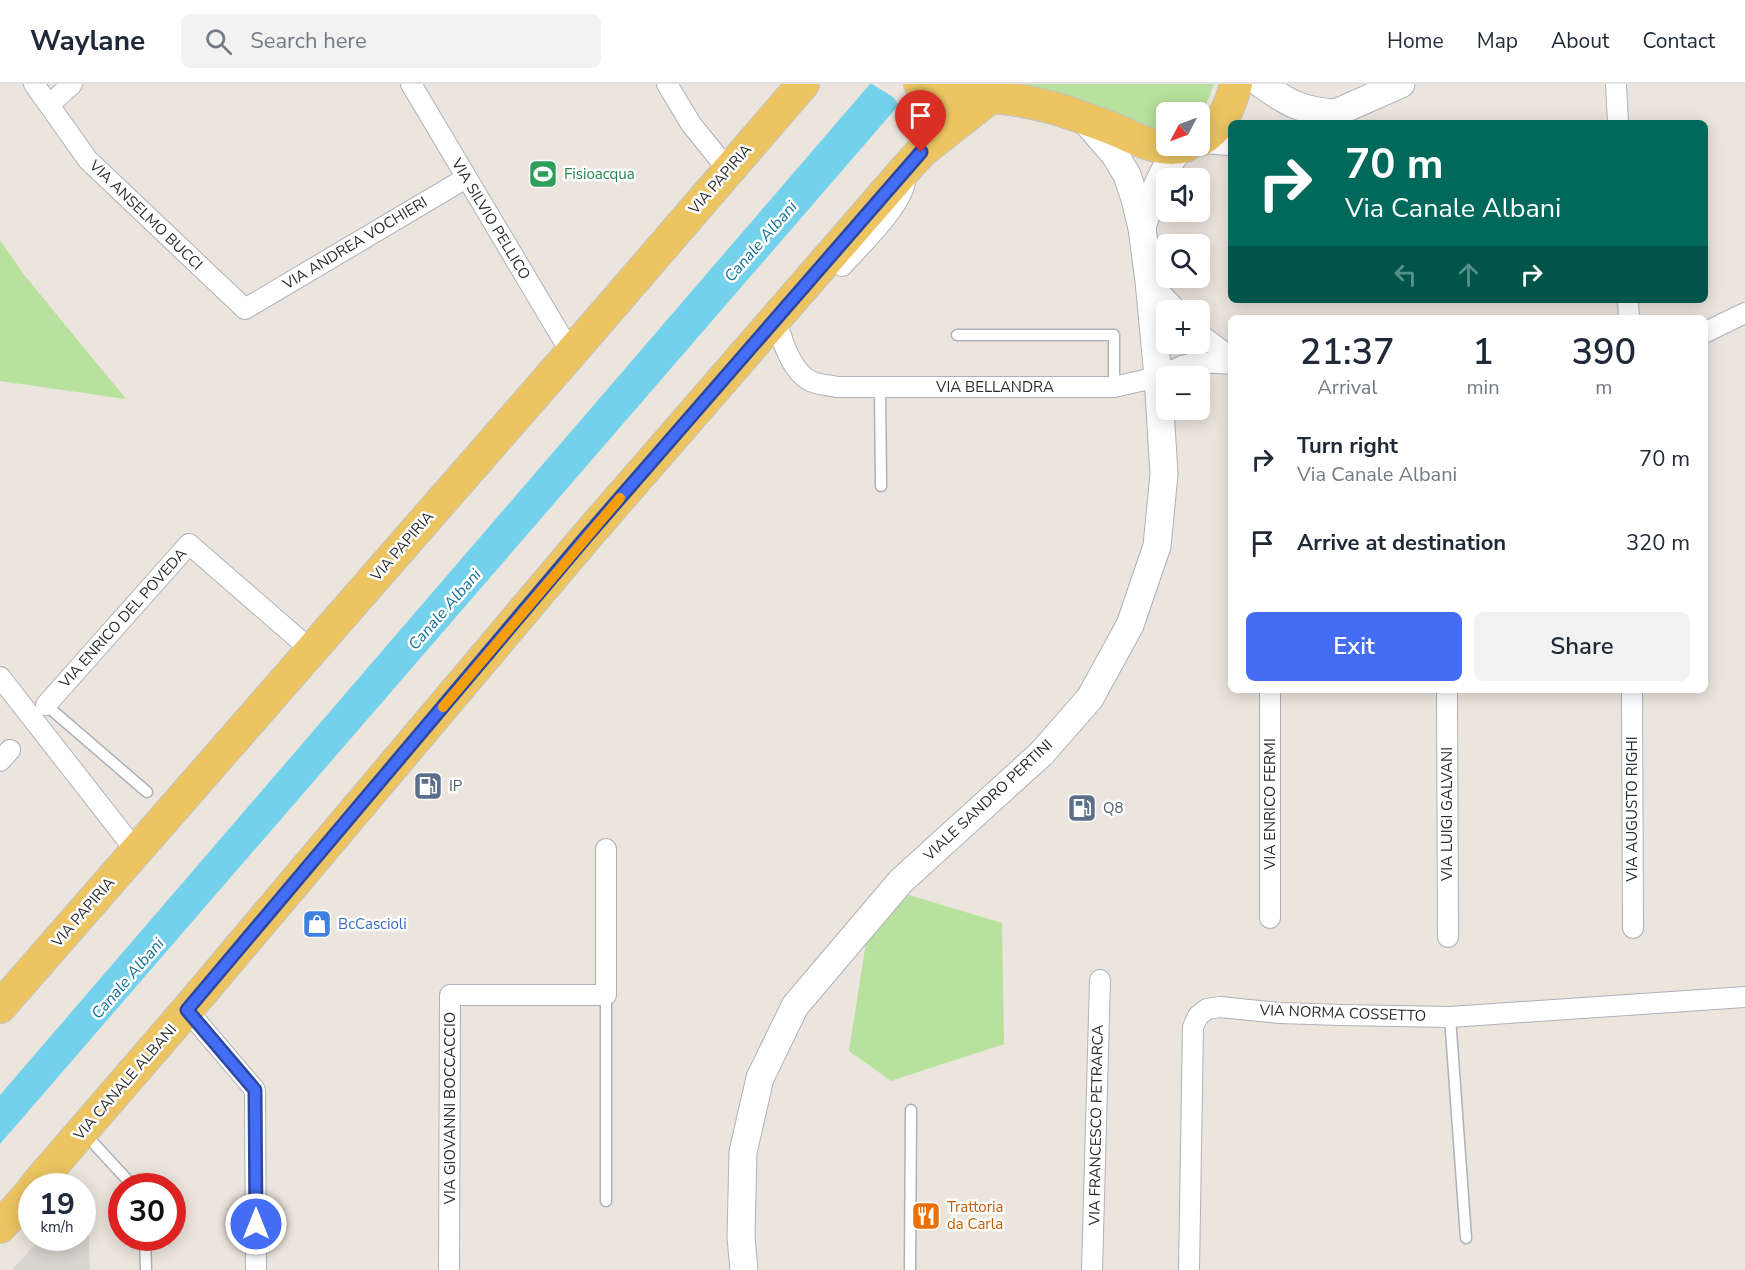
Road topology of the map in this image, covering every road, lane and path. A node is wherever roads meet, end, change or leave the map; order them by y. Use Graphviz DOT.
graph roads {
  1 [pos="34,84"];
  2 [pos="72,84"];
  3 [pos="411,84"];
  4 [pos="668,84"];
  5 [pos="803,84"];
  6 [pos="920,84"];
  7 [pos="1236,84"];
  8 [pos="1261,84"];
  9 [pos="1401,84"];
  10 [pos="1616,84"];
  11 [pos="991,97"];
  12 [pos="49,105"];
  13 [pos="1323,118"];
  14 [pos="1084,119"];
  15 [pos="1618,120"];
  16 [pos="1210,134"];
  17 [pos="1156,145"];
  18 [pos="1180,156"];
  19 [pos="728,170"];
  20 [pos="904,171"];
  21 [pos="466,178"];
  22 [pos="1142,228"];
  23 [pos="1149,281"];
  24 [pos="1167,300"];
  25 [pos="245,309"];
  26 [pos="1745,313"];
  27 [pos="1708,331"];
  28 [pos="781,335"];
  29 [pos="957,335"];
  30 [pos="1210,342"];
  31 [pos="571,353"];
  32 [pos="1228,355"];
  33 [pos="1228,364"];
  34 [pos="1157,366"];
  35 [pos="1182,366"];
  36 [pos="1156,377"];
  37 [pos="880,387"];
  38 [pos="1114,387"];
  39 [pos="1161,420"];
  40 [pos="881,486"];
  41 [pos="586,537"];
  42 [pos="311,650"];
  43 [pos="0,677"];
  44 [pos="1270,693"];
  45 [pos="1447,693"];
  46 [pos="1632,693"];
  47 [pos="46,705"];
  48 [pos="147,792"];
  49 [pos="606,849"];
  50 [pos="136,851"];
  51 [pos="1270,918"];
  52 [pos="1632,928"];
  53 [pos="1448,937"];
  54 [pos="1100,980"];
  55 [pos="606,995"];
  56 [pos="1745,997"];
  57 [pos="0,1007"];
  58 [pos="187,1010"];
  59 [pos="1450,1017"];
  60 [pos="910,1110"];
  61 [pos="82,1132"];
  62 [pos="46,1173"];
  63 [pos="121,1173"];
  64 [pos="606,1202"];
  65 [pos="18,1207"];
  66 [pos="0,1227"];
  67 [pos="1466,1238"];
  68 [pos="145,1251"];
  69 [pos="146,1270"];
  70 [pos="256,1270"];
  71 [pos="449,1270"];
  72 [pos="744,1270"];
  73 [pos="910,1270"];
  74 [pos="1092,1270"];
  75 [pos="1189,1270"];
  1 -- 12 [label="street, VIA ANSELMO BUCCI"];
  2 -- 12 [label="street"];
  3 -- 21 [label="street, VIA SILVIO PELLICO"];
  4 -- 19 [label="street"];
  5 -- 19 [label="main road, VIA PAPIRIA"];
  6 -- 11 [label="main road"];
  7 -- 16 [label="main road"];
  8 -- 13 [label="main road"];
  9 -- 13 [label="main road"];
  10 -- 15 [label="street"];
  11 -- 14 [label="main road"];
  11 -- 20 [label="main road, VIA CANALE ALBANI"];
  12 -- 25 [label="street, VIA ANSELMO BUCCI"];
  14 -- 17 [label="main road"];
  14 -- 22 [label="main road, VIALE SANDRO PERTINI"];
  18 -- 22 [label="main road, VIALE SANDRO PERTINI"];
  19 -- 31 [label="main road, VIA PAPIRIA"];
  20 -- 28 [label="street, VIA CANALE ALBANI"];
  20 -- 41 [label="main road, VIA CANALE ALBANI"];
  21 -- 25 [label="street, VIA ANDREA VOCHIERI"];
  21 -- 31 [label="street, VIA SILVIO PELLICO"];
  22 -- 23 [label="main road, VIALE SANDRO PERTINI"];
  23 -- 24 [label="street"];
  23 -- 34 [label="main road, VIALE SANDRO PERTINI"];
  26 -- 27 [label="street"];
  28 -- 37 [label="street, VIA BELLANDRA"];
  28 -- 41 [label="street, VIA CANALE ALBANI"];
  29 -- 38 [label="lane"];
  30 -- 32 [label="street"];
  31 -- 42 [label="main road, VIA PAPIRIA"];
  33 -- 35 [label="street, VIA BELLANDRA"];
  36 -- 38 [label="street, VIA BELLANDRA"];
  37 -- 38 [label="street, VIA BELLANDRA"];
  37 -- 40 [label="lane"];
  39 -- 72 [label="main road, VIALE SANDRO PERTINI"];
  41 -- 58 [label="main road, VIA CANALE ALBANI"];
  42 -- 47 [label="street, VIA ENRICO DEL POVEDA"];
  42 -- 50 [label="main road, VIA PAPIRIA"];
  43 -- 50 [label="street"];
  44 -- 51 [label="street, VIA ENRICO FERMI"];
  45 -- 53 [label="street, VIA LUIGI GALVANI"];
  46 -- 52 [label="street, VIA AUGUSTO RIGHI"];
  47 -- 48 [label="lane"];
  49 -- 55 [label="street"];
  50 -- 57 [label="main road, VIA PAPIRIA"];
  54 -- 74 [label="street, VIA FRANCESCO PETRARCA"];
  55 -- 64 [label="lane"];
  55 -- 71 [label="street, VIA GIOVANNI BOCCACCIO"];
  56 -- 59 [label="street, VIA NORMA COSSETTO"];
  58 -- 61 [label="main road, VIA CANALE ALBANI"];
  58 -- 70 [label="street"];
  59 -- 67 [label="lane"];
  59 -- 75 [label="street, VIA NORMA COSSETTO"];
  60 -- 73 [label="lane"];
  61 -- 62 [label="main road, VIA CANALE ALBANI"];
  61 -- 63 [label="lane"];
  65 -- 66 [label="main road"];
  68 -- 69 [label="lane"];
}
